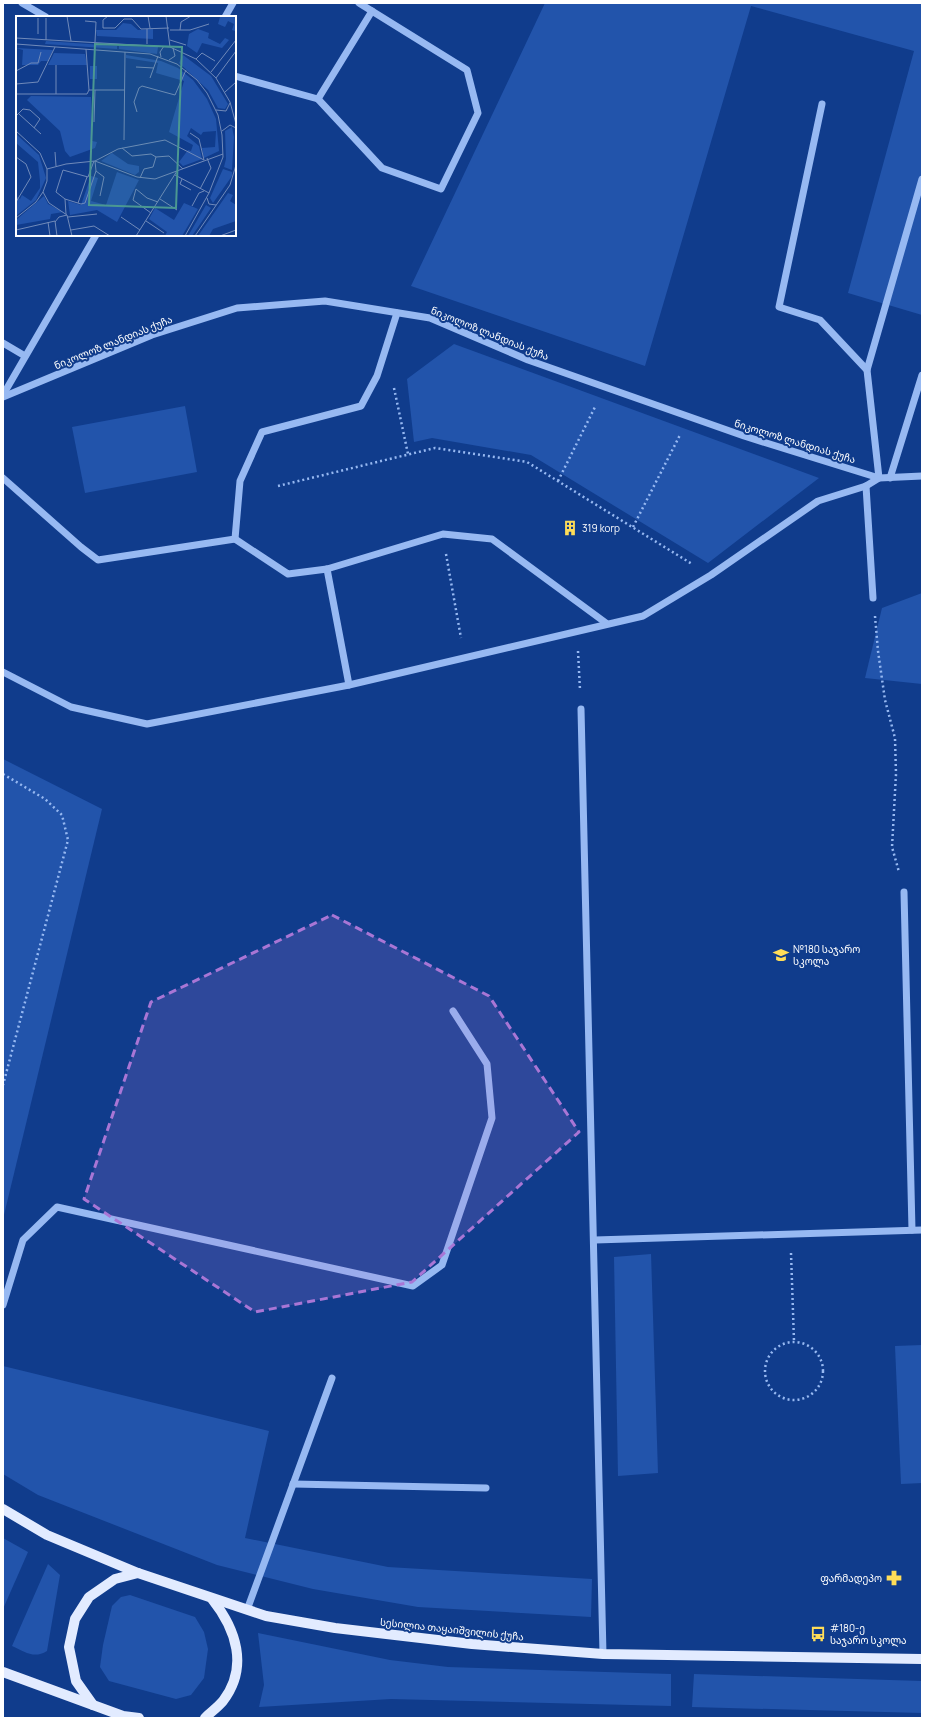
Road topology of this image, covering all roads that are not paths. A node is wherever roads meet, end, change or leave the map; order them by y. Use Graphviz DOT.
graph roads {
  1 [pos="22,3"];
  2 [pos="233,3"];
  3 [pos="358,3"];
  4 [pos="372,11"];
  5 [pos="44,16"];
  6 [pos="226,16"];
  7 [pos="236,76"];
  8 [pos="318,99"];
  9 [pos="822,104"];
  10 [pos="922,179"];
  11 [pos="95,236"];
  12 [pos="397,313"];
  13 [pos="3,343"];
  14 [pos="25,356"];
  15 [pos="867,370"];
  16 [pos="922,375"];
  17 [pos="3,396"];
  18 [pos="922,476"];
  19 [pos="3,478"];
  20 [pos="879,478"];
  21 [pos="890,478"];
  22 [pos="866,486"];
  23 [pos="235,539"];
  24 [pos="327,569"];
  25 [pos="874,598"];
  26 [pos="606,623"];
  27 [pos="3,672"];
  28 [pos="349,685"];
  29 [pos="581,709"];
  30 [pos="904,892"];
  31 [pos="453,1011"];
  32 [pos="912,1230"];
  33 [pos="922,1230"];
  34 [pos="595,1240"];
  35 [pos="3,1305"];
  36 [pos="332,1378"];
  37 [pos="293,1484"];
  38 [pos="486,1488"];
  39 [pos="3,1509"];
  40 [pos="138,1573"];
  41 [pos="212,1599"];
  42 [pos="248,1610"];
  43 [pos="603,1654"];
  44 [pos="922,1659"];
  45 [pos="3,1672"];
  46 [pos="93,1705"];
  47 [pos="123,1717"];
  48 [pos="138,1718"];
  49 [pos="205,1718"];
  1 -- 5 [label="street"];
  2 -- 6 [label="street"];
  3 -- 4 [label="street"];
  4 -- 8 [label="street"];
  4 -- 8 [label="street"];
  7 -- 8 [label="street"];
  9 -- 15 [label="street"];
  10 -- 15 [label="street"];
  11 -- 14 [label="street"];
  12 -- 17 [label="street, ნიკოლოზ ლანდიას ქუჩა"];
  12 -- 20 [label="street, ნიკოლოზ ლანდიას ქუჩა"];
  12 -- 23 [label="street"];
  13 -- 14 [label="street"];
  14 -- 17 [label="street"];
  15 -- 20 [label="street"];
  16 -- 21 [label="street"];
  18 -- 21 [label="street, ნიკოლოზ ლანდიას ქუჩა"];
  19 -- 23 [label="street"];
  20 -- 21 [label="street, ნიკოლოზ ლანდიას ქუჩა"];
  20 -- 22 [label="street"];
  22 -- 25 [label="street"];
  22 -- 26 [label="street"];
  23 -- 24 [label="street"];
  24 -- 26 [label="street"];
  24 -- 28 [label="street"];
  26 -- 28 [label="street"];
  27 -- 28 [label="street"];
  29 -- 34 [label="street"];
  30 -- 32 [label="street"];
  31 -- 35 [label="street"];
  32 -- 33 [label="street"];
  32 -- 34 [label="street"];
  34 -- 43 [label="street"];
  36 -- 37 [label="street"];
  37 -- 38 [label="street"];
  37 -- 42 [label="street"];
  39 -- 40 [label="main road, სესილია თაყაიშვილის ქუჩა"];
  40 -- 41 [label="main road, სესილია თაყაიშვილის ქუჩა"];
  40 -- 46 [label="main road"];
  41 -- 42 [label="main road, სესილია თაყაიშვილის ქუჩა"];
  41 -- 49 [label="main road"];
  42 -- 43 [label="main road, სესილია თაყაიშვილის ქუჩა"];
  43 -- 44 [label="main road, სესილია თაყაიშვილის ქუჩა"];
  45 -- 46 [label="main road"];
  46 -- 47 [label="main road"];
  47 -- 48 [label="main road"];
}
